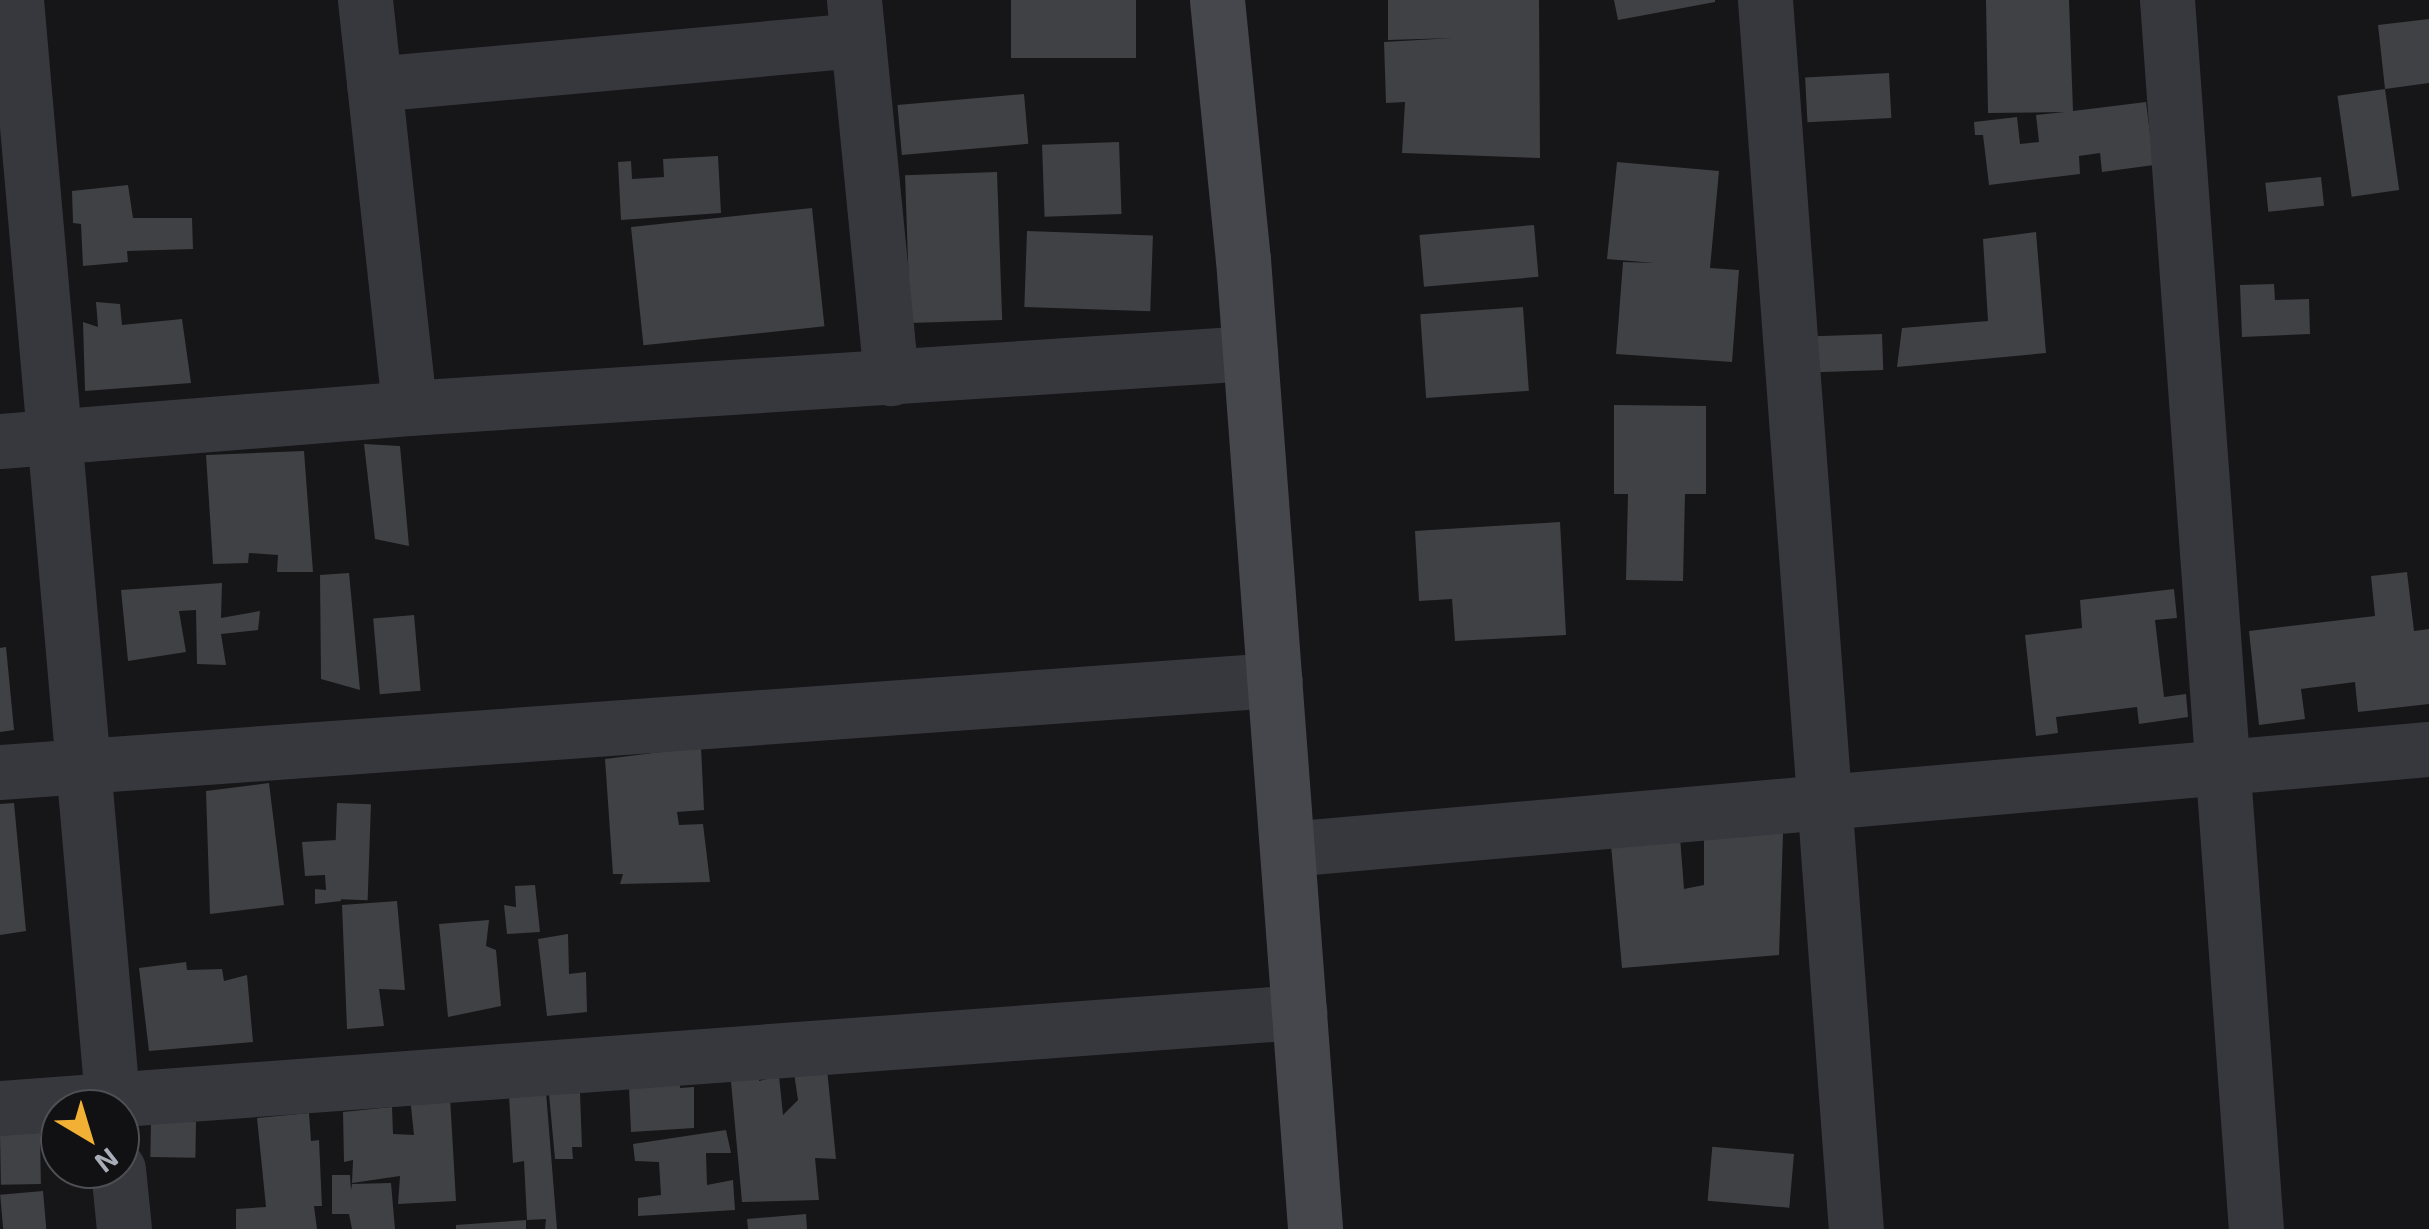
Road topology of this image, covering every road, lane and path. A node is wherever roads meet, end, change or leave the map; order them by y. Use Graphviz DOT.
graph roads {
  1 [pos="16,0"];
  2 [pos="366,0"];
  3 [pos="1217,0"];
  4 [pos="1764,0"];
  5 [pos="2167,0"];
  6 [pos="856,20"];
  7 [pos="374,84"];
  8 [pos="12,105"];
  9 [pos="1250,352"];
  10 [pos="891,378"];
  11 [pos="408,408"];
  12 [pos="54,436"];
  13 [pos="0,441"];
  14 [pos="1275,680"];
  15 [pos="2429,749"];
  16 [pos="83,766"];
  17 [pos="2223,767"];
  18 [pos="0,772"];
  19 [pos="1824,802"];
  20 [pos="1288,849"];
  21 [pos="1299,1012"];
  22 [pos="112,1089"];
  23 [pos="140,1102"];
  24 [pos="40,1107"];
  25 [pos="0,1108"];
  26 [pos="120,1189"];
  27 [pos="124,1229"];
  28 [pos="1315,1229"];
  29 [pos="1856,1229"];
  30 [pos="2256,1229"];
  1 -- 8 [label="street"];
  2 -- 7 [label="street"];
  3 -- 9 [label="street"];
  4 -- 19 [label="street"];
  5 -- 17 [label="street"];
  6 -- 7 [label="street"];
  6 -- 10 [label="street"];
  7 -- 11 [label="street"];
  8 -- 12 [label="street"];
  9 -- 10 [label="street"];
  9 -- 14 [label="street"];
  10 -- 11 [label="street"];
  11 -- 12 [label="street"];
  12 -- 13 [label="street"];
  12 -- 16 [label="street"];
  14 -- 16 [label="street"];
  14 -- 20 [label="street"];
  15 -- 17 [label="street"];
  16 -- 18 [label="street"];
  16 -- 22 [label="street"];
  17 -- 19 [label="street"];
  17 -- 30 [label="street"];
  19 -- 20 [label="street"];
  19 -- 29 [label="street"];
  20 -- 21 [label="street"];
  21 -- 23 [label="street"];
  21 -- 28 [label="street"];
  24 -- 25 [label="street"];
  26 -- 27 [label="street"];
}
